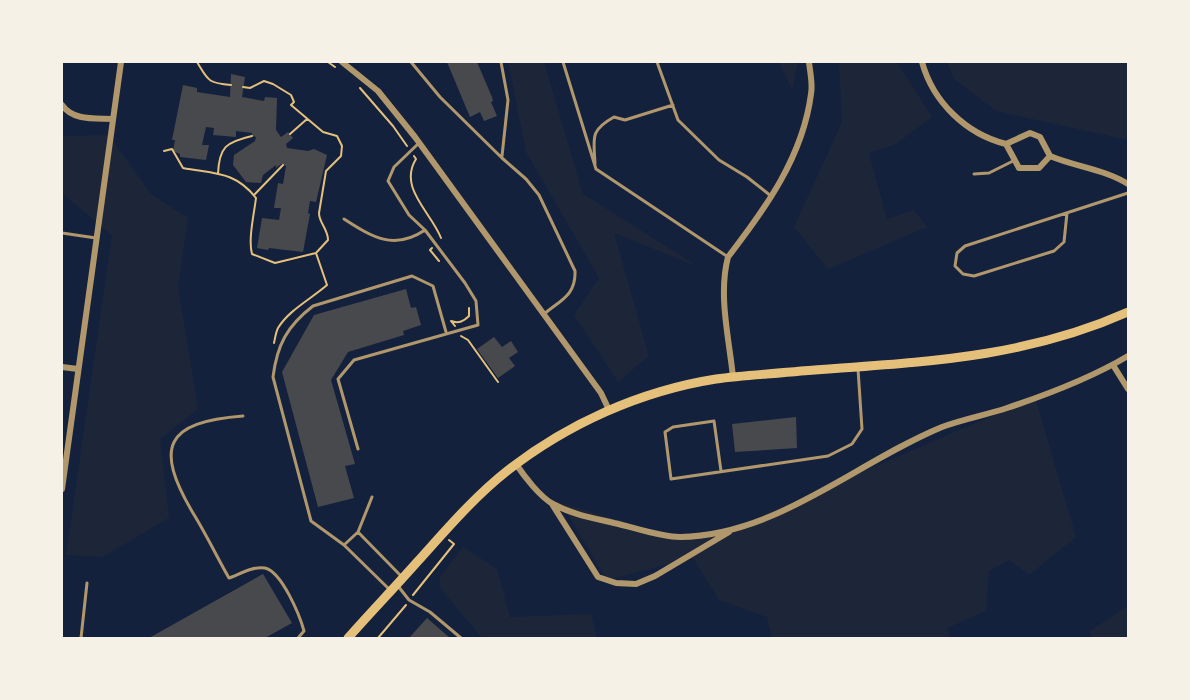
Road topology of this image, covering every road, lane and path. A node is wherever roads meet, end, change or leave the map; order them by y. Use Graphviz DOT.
graph roads {
  1 [pos="121,62"];
  2 [pos="197,62"];
  3 [pos="328,62"];
  4 [pos="342,62"];
  5 [pos="411,62"];
  6 [pos="501,62"];
  7 [pos="563,62"];
  8 [pos="657,62"];
  9 [pos="808,62"];
  10 [pos="922,62"];
  11 [pos="339,70"];
  12 [pos="356,84"];
  13 [pos="231,85"];
  14 [pos="243,87"];
  15 [pos="62,105"];
  16 [pos="673,105"];
  17 [pos="307,119"];
  18 [pos="113,120"];
  19 [pos="290,134"];
  20 [pos="252,136"];
  21 [pos="419,143"];
  22 [pos="1006,144"];
  23 [pos="164,151"];
  24 [pos="411,152"];
  25 [pos="1050,156"];
  26 [pos="502,158"];
  27 [pos="1015,160"];
  28 [pos="283,165"];
  29 [pos="596,169"];
  30 [pos="218,174"];
  31 [pos="974,174"];
  32 [pos="1128,184"];
  33 [pos="1128,193"];
  34 [pos="254,195"];
  35 [pos="771,196"];
  36 [pos="1067,213"];
  37 [pos="344,219"];
  38 [pos="425,230"];
  39 [pos="62,233"];
  40 [pos="96,238"];
  41 [pos="316,253"];
  42 [pos="728,257"];
  43 [pos="327,285"];
  44 [pos="1128,312"];
  45 [pos="544,314"];
  46 [pos="446,332"];
  47 [pos="1128,356"];
  48 [pos="1113,365"];
  49 [pos="62,367"];
  50 [pos="858,367"];
  51 [pos="78,369"];
  52 [pos="733,377"];
  53 [pos="1128,389"];
  54 [pos="609,410"];
  55 [pos="243,416"];
  56 [pos="358,449"];
  57 [pos="516,464"];
  58 [pos="721,471"];
  59 [pos="62,489"];
  60 [pos="372,497"];
  61 [pos="552,503"];
  62 [pos="740,526"];
  63 [pos="358,532"];
  64 [pos="442,534"];
  65 [pos="344,545"];
  66 [pos="87,583"];
  67 [pos="396,584"];
  68 [pos="409,600"];
  69 [pos="81,639"];
  70 [pos="298,639"];
  71 [pos="348,639"];
  72 [pos="378,639"];
  73 [pos="461,639"];
  1 -- 18 [label="street"];
  2 -- 13 [label="path"];
  3 -- 11 [label="path"];
  4 -- 21 [label="street"];
  5 -- 26 [label="lane"];
  6 -- 26 [label="lane"];
  7 -- 29 [label="lane"];
  8 -- 16 [label="lane"];
  9 -- 35 [label="street"];
  10 -- 22 [label="street"];
  12 -- 24 [label="path"];
  14 -- 17 [label="path"];
  15 -- 18 [label="street"];
  16 -- 29 [label="lane"];
  16 -- 35 [label="lane"];
  17 -- 19 [label="path"];
  17 -- 41 [label="path"];
  18 -- 40 [label="street"];
  20 -- 30 [label="path"];
  21 -- 24 [label="lane"];
  21 -- 45 [label="street"];
  22 -- 25 [label="street"];
  22 -- 27 [label="street"];
  23 -- 30 [label="path"];
  24 -- 38 [label="lane"];
  25 -- 27 [label="street"];
  25 -- 32 [label="street"];
  26 -- 45 [label="lane"];
  27 -- 31 [label="lane"];
  28 -- 34 [label="path"];
  29 -- 42 [label="lane"];
  30 -- 34 [label="path"];
  33 -- 36 [label="lane"];
  34 -- 41 [label="path"];
  35 -- 42 [label="street"];
  36 -- 36 [label="lane"];
  37 -- 38 [label="lane"];
  38 -- 46 [label="lane"];
  39 -- 40 [label="lane"];
  40 -- 51 [label="street"];
  41 -- 43 [label="path"];
  42 -- 52 [label="street"];
  44 -- 50 [label="main road"];
  45 -- 54 [label="street"];
  46 -- 56 [label="lane"];
  46 -- 65 [label="lane"];
  47 -- 48 [label="street"];
  48 -- 53 [label="street"];
  48 -- 62 [label="street"];
  49 -- 51 [label="street"];
  50 -- 52 [label="main road"];
  50 -- 58 [label="lane"];
  51 -- 59 [label="street"];
  52 -- 54 [label="main road"];
  54 -- 57 [label="main road"];
  55 -- 70 [label="lane"];
  57 -- 61 [label="street"];
  57 -- 64 [label="main road"];
  58 -- 58 [label="lane"];
  60 -- 63 [label="lane"];
  61 -- 62 [label="street"];
  61 -- 62 [label="street"];
  63 -- 65 [label="lane"];
  63 -- 67 [label="lane"];
  64 -- 67 [label="main road"];
  64 -- 68 [label="path"];
  65 -- 67 [label="lane"];
  66 -- 69 [label="lane"];
  67 -- 68 [label="lane"];
  67 -- 71 [label="main road"];
  68 -- 72 [label="path"];
  68 -- 73 [label="lane"];
}
